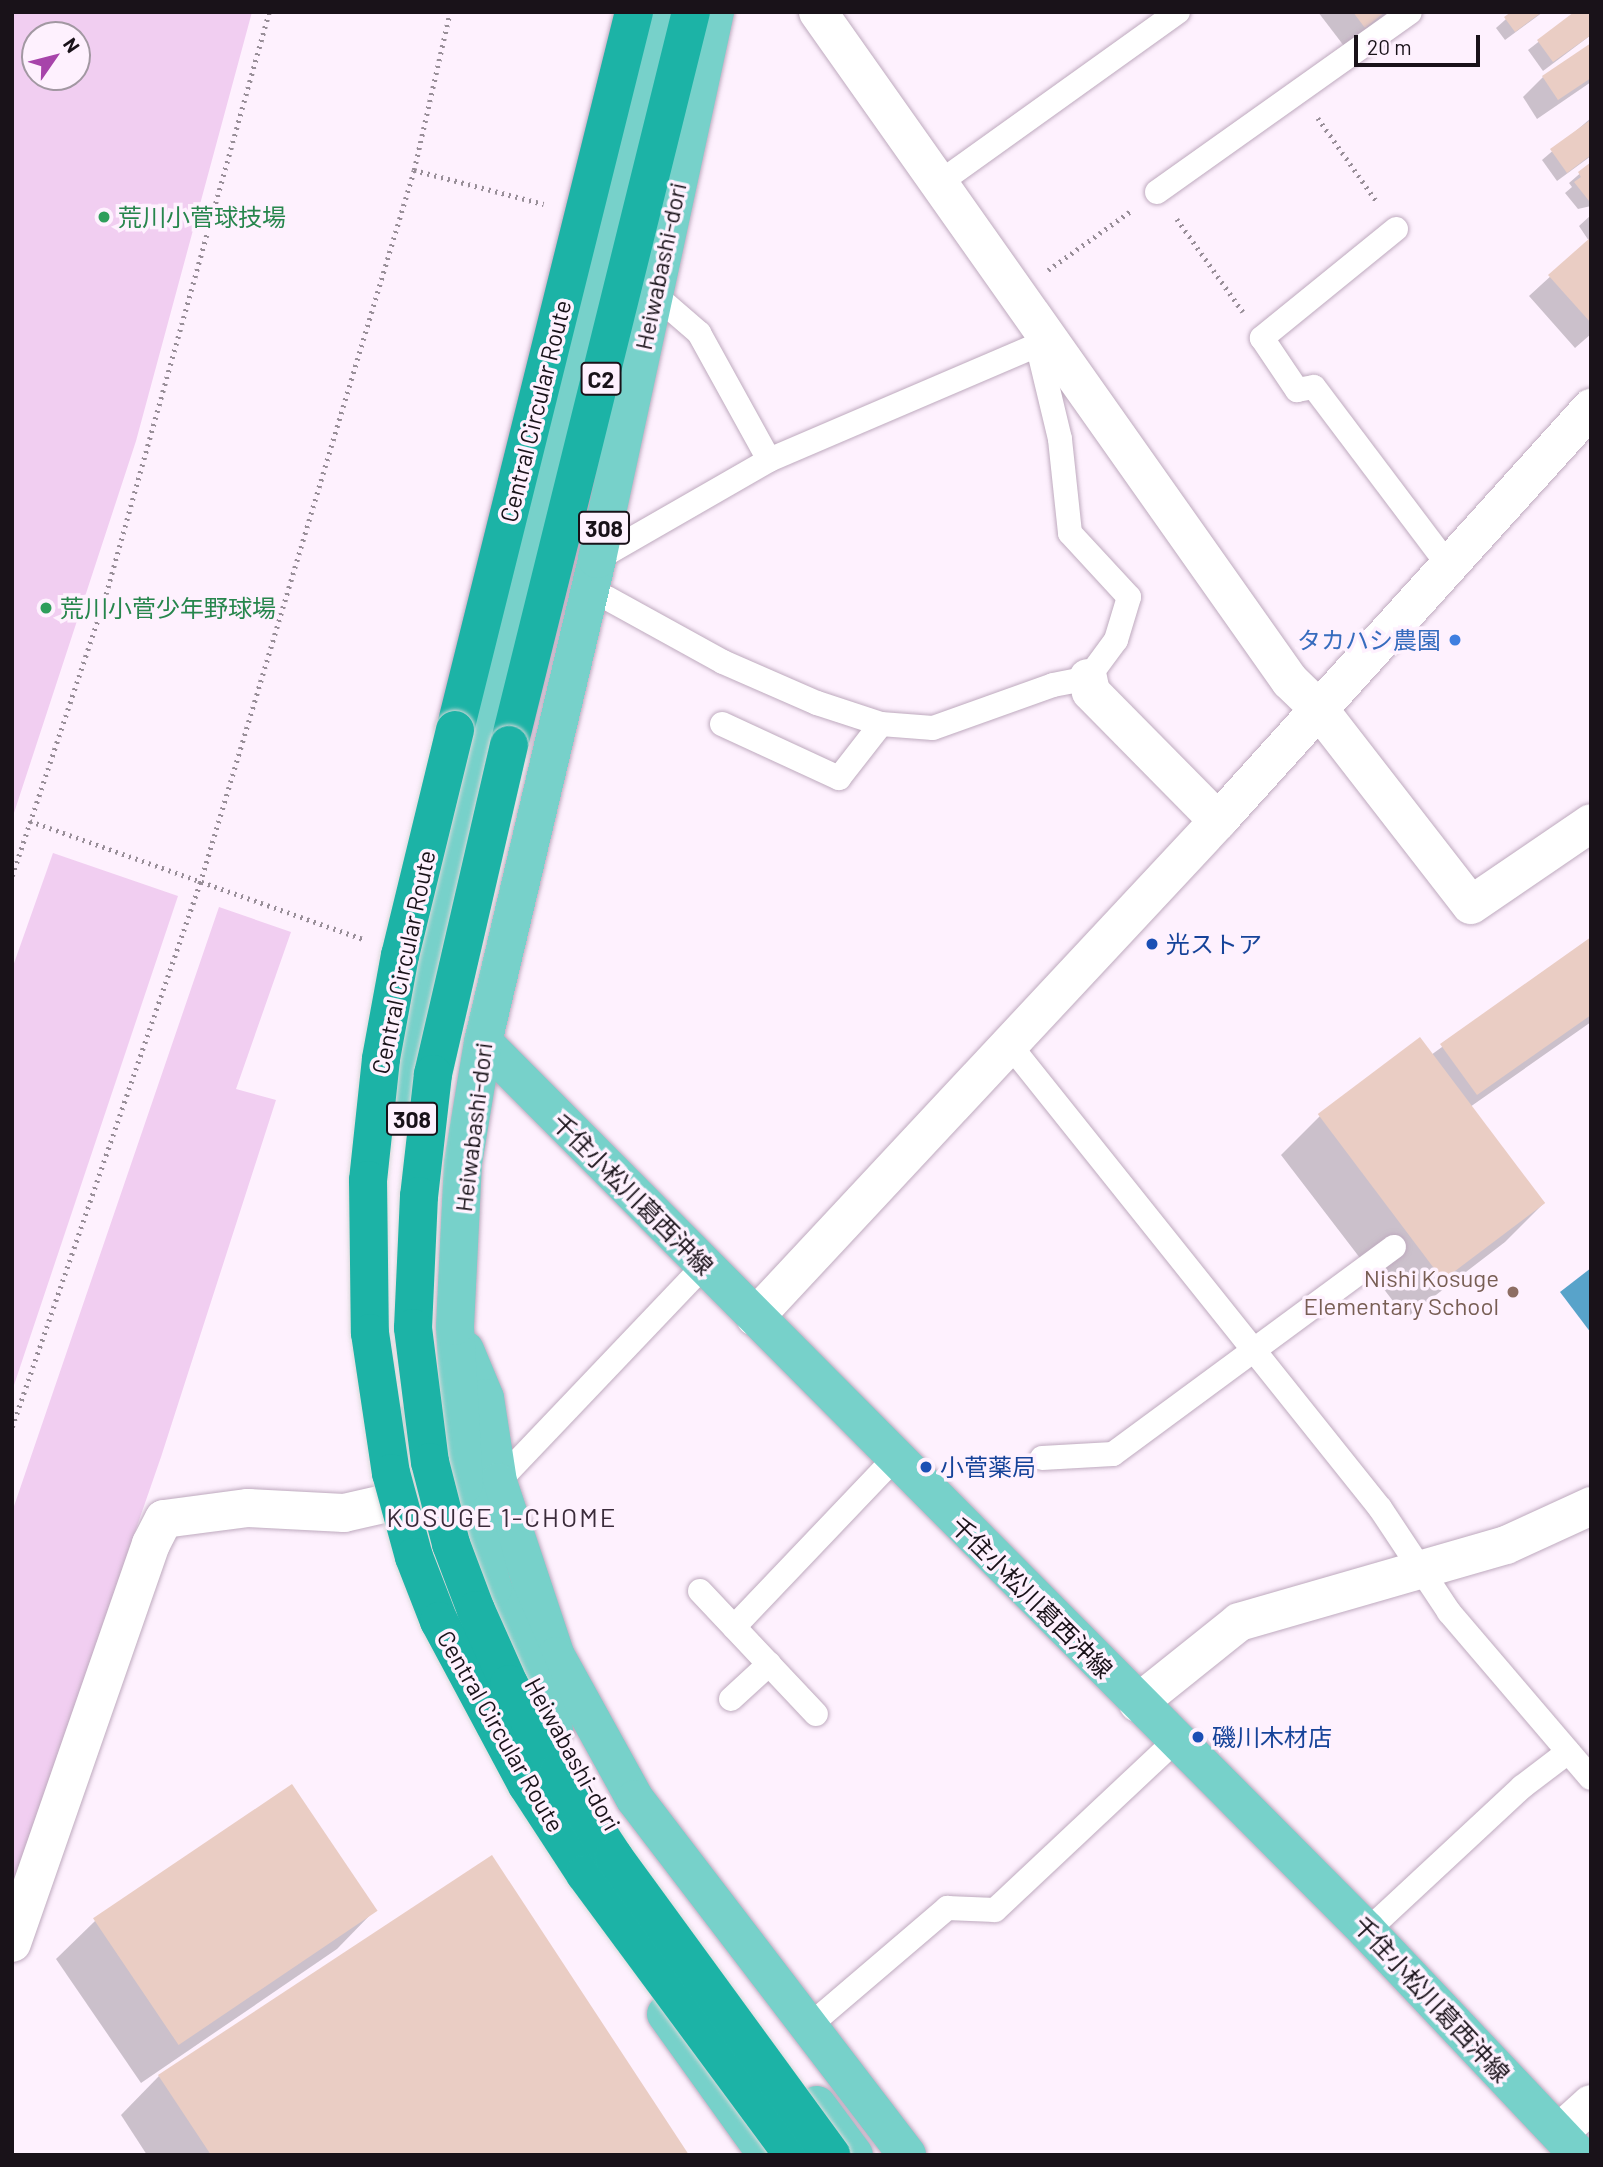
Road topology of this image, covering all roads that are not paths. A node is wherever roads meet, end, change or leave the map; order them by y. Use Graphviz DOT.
graph roads {
  1 [pos="634,12"];
  2 [pos="656,12"];
  3 [pos="691,12"];
  4 [pos="715,12"];
  5 [pos="818,12"];
  6 [pos="1178,12"];
  7 [pos="1410,12"];
  8 [pos="939,183"];
  9 [pos="1157,192"];
  10 [pos="1396,229"];
  11 [pos="654,294"];
  12 [pos="1042,342"];
  13 [pos="1586,426"];
  14 [pos="769,460"];
  15 [pos="597,559"];
  16 [pos="1449,566"];
  17 [pos="607,598"];
  18 [pos="1088,678"];
  19 [pos="1318,708"];
  20 [pos="722,724"];
  21 [pos="881,724"];
  22 [pos="1217,821"];
  23 [pos="1591,823"];
  24 [pos="483,1042"];
  25 [pos="1009,1044"];
  26 [pos="1394,1247"];
  27 [pos="704,1266"];
  28 [pos="755,1317"];
  29 [pos="1257,1348"];
  30 [pos="1042,1458"];
  31 [pos="894,1459"];
  32 [pos="481,1483"];
  33 [pos="416,1498"];
  34 [pos="1591,1506"];
  35 [pos="1418,1568"];
  36 [pos="701,1591"];
  37 [pos="734,1627"];
  38 [pos="769,1664"];
  39 [pos="731,1699"];
  40 [pos="1138,1703"];
  41 [pos="816,1714"];
  42 [pos="1175,1741"];
  43 [pos="1568,1752"];
  44 [pos="1591,1778"];
  45 [pos="1367,1930"];
  46 [pos="12,1943"];
  47 [pos="698,1973"];
  48 [pos="809,2026"];
  49 [pos="1591,2104"];
  50 [pos="1569,2144"];
  51 [pos="767,2155"];
  52 [pos="794,2155"];
  53 [pos="831,2155"];
  54 [pos="840,2155"];
  55 [pos="854,2155"];
  56 [pos="907,2155"];
  1 -- 52 [label="highway, Central Circular Route / C2, bridge"];
  2 -- 33 [label="main road, 308"];
  3 -- 47 [label="highway, Central Circular Route / C2, bridge"];
  4 -- 11 [label="main road, Heiwabashi-dori / 308"];
  5 -- 8 [label="street"];
  6 -- 8 [label="lane"];
  7 -- 9 [label="lane"];
  8 -- 12 [label="street"];
  10 -- 16 [label="lane"];
  11 -- 14 [label="lane"];
  11 -- 15 [label="main road, Heiwabashi-dori / 308"];
  12 -- 14 [label="lane"];
  12 -- 18 [label="lane"];
  12 -- 19 [label="street"];
  13 -- 16 [label="street"];
  14 -- 15 [label="lane"];
  15 -- 24 [label="main road, Heiwabashi-dori / 308"];
  16 -- 19 [label="street"];
  17 -- 21 [label="lane"];
  18 -- 21 [label="lane"];
  18 -- 22 [label="street"];
  19 -- 22 [label="street"];
  19 -- 23 [label="street"];
  20 -- 21 [label="lane"];
  22 -- 25 [label="street"];
  24 -- 27 [label="main road, 千住小松川葛西沖線"];
  24 -- 32 [label="main road, Heiwabashi-dori / 308"];
  25 -- 28 [label="street"];
  25 -- 29 [label="lane"];
  26 -- 29 [label="lane"];
  27 -- 28 [label="main road, 千住小松川葛西沖線"];
  27 -- 32 [label="lane"];
  28 -- 31 [label="main road, 千住小松川葛西沖線"];
  29 -- 30 [label="lane"];
  29 -- 35 [label="lane"];
  31 -- 37 [label="lane"];
  31 -- 40 [label="main road, 千住小松川葛西沖線"];
  32 -- 33 [label="street"];
  32 -- 48 [label="main road"];
  32 -- 55 [label="main road, Heiwabashi-dori"];
  33 -- 46 [label="street"];
  33 -- 51 [label="main road, 308"];
  34 -- 35 [label="street"];
  35 -- 40 [label="street"];
  35 -- 43 [label="lane"];
  36 -- 37 [label="lane"];
  37 -- 38 [label="lane"];
  38 -- 39 [label="lane"];
  38 -- 41 [label="lane"];
  40 -- 42 [label="main road, 千住小松川葛西沖線"];
  42 -- 45 [label="main road, 千住小松川葛西沖線"];
  42 -- 48 [label="lane"];
  43 -- 44 [label="lane"];
  43 -- 45 [label="lane"];
  45 -- 50 [label="main road, 千住小松川葛西沖線"];
  47 -- 53 [label="highway, Central Circular Route / C2, bridge"];
  47 -- 54 [label="highway, bridge"];
  48 -- 56 [label="main road"];
  49 -- 50 [label="street"];
}
